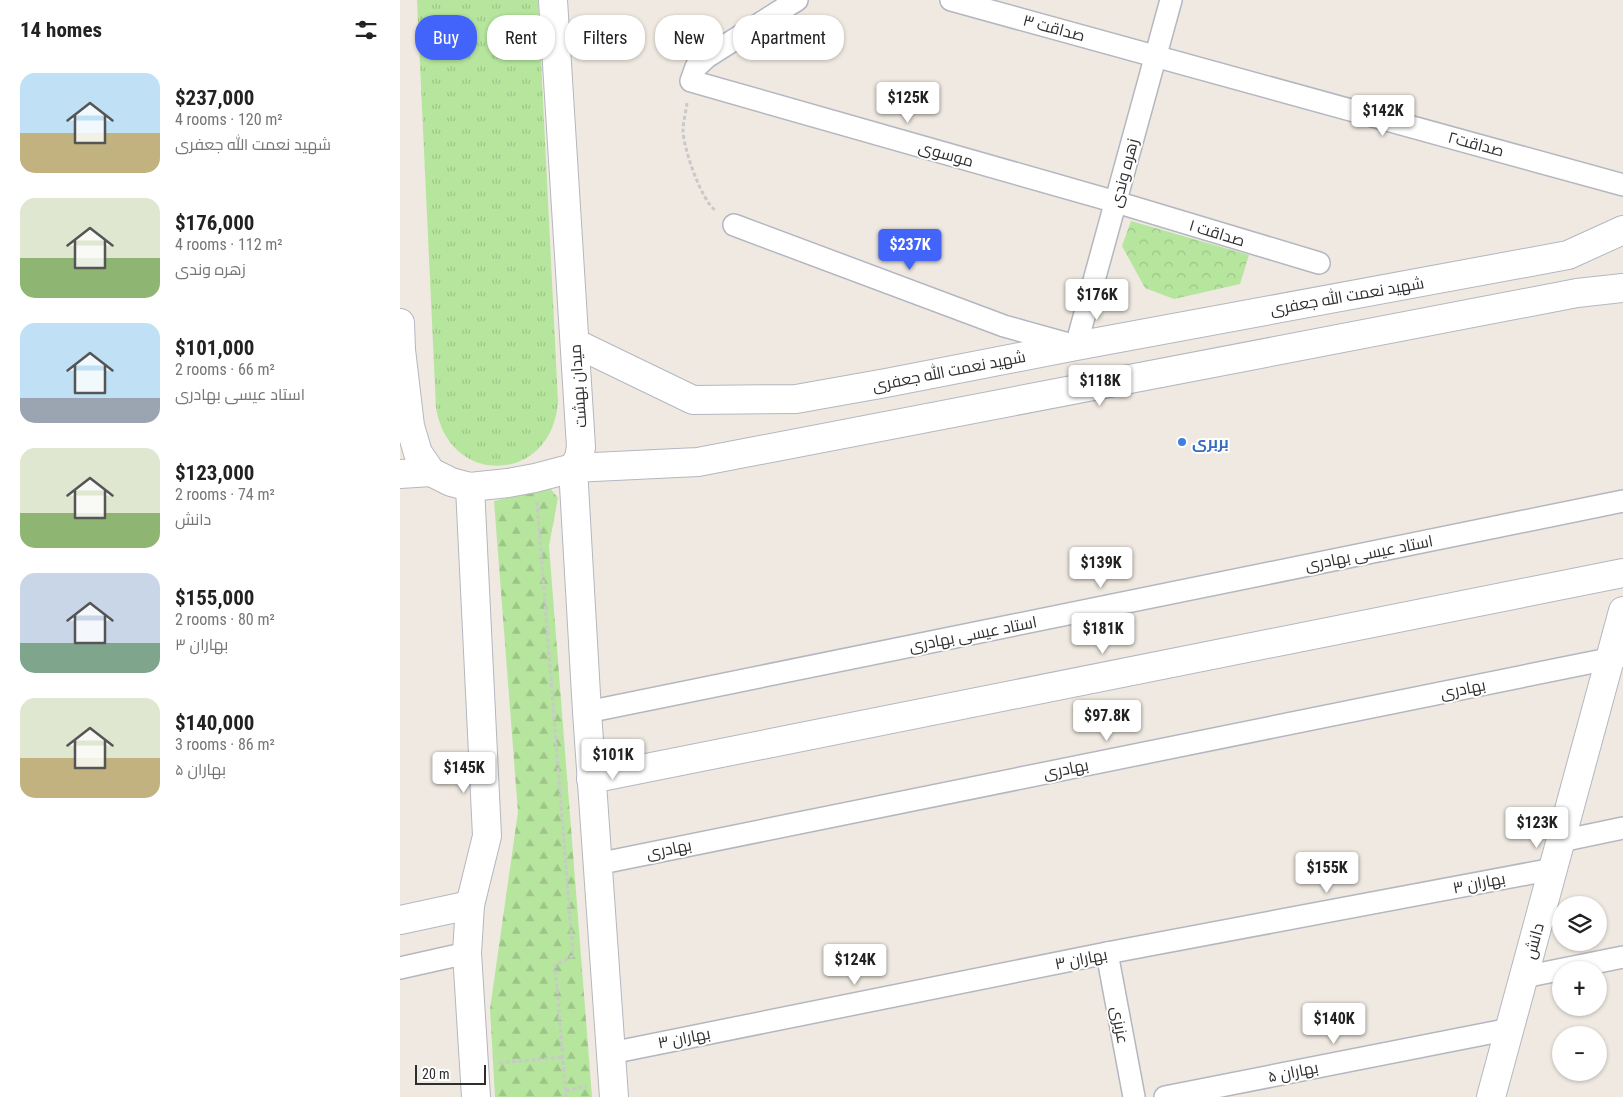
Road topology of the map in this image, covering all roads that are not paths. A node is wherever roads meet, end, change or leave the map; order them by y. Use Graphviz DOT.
graph roads {
  1 [pos="553,0"];
  2 [pos="797,0"];
  3 [pos="951,0"];
  4 [pos="1171,0"];
  5 [pos="1156,56"];
  6 [pos="1623,185"];
  7 [pos="1116,202"];
  8 [pos="734,226"];
  9 [pos="1623,230"];
  10 [pos="1319,263"];
  11 [pos="1623,288"];
  12 [pos="400,322"];
  13 [pos="575,343"];
  14 [pos="1076,346"];
  15 [pos="400,351"];
  16 [pos="573,468"];
  17 [pos="431,472"];
  18 [pos="400,474"];
  19 [pos="470,487"];
  20 [pos="1623,502"];
  21 [pos="1623,573"];
  22 [pos="1623,611"];
  23 [pos="1617,657"];
  24 [pos="587,712"];
  25 [pos="591,779"];
  26 [pos="1623,828"];
  27 [pos="1561,841"];
  28 [pos="597,864"];
  29 [pos="1553,869"];
  30 [pos="470,905"];
  31 [pos="400,920"];
  32 [pos="467,953"];
  33 [pos="1107,954"];
  34 [pos="1623,956"];
  35 [pos="400,968"];
  36 [pos="1524,977"];
  37 [pos="1510,1029"];
  38 [pos="610,1053"];
  39 [pos="476,1097"];
  40 [pos="614,1097"];
  41 [pos="1134,1097"];
  42 [pos="1165,1097"];
  43 [pos="1491,1097"];
  1 -- 13 [label="main road, میدان بهشت"];
  2 -- 7 [label="street, موسوی"];
  3 -- 5 [label="street, صداقت ۳"];
  4 -- 5 [label="street, زهره وندی"];
  5 -- 6 [label="street, صداقت۲"];
  5 -- 7 [label="street, زهره وندی"];
  7 -- 10 [label="street, صداقت ۱"];
  7 -- 14 [label="street, زهره وندی"];
  8 -- 14 [label="street"];
  9 -- 14 [label="main road, شهید نعمت الله جعفری"];
  11 -- 16 [label="main road"];
  12 -- 15 [label="main road"];
  13 -- 14 [label="main road, شهید نعمت الله جعفری"];
  13 -- 16 [label="main road, میدان بهشت"];
  15 -- 17 [label="main road"];
  16 -- 19 [label="main road"];
  16 -- 24 [label="main road"];
  17 -- 18 [label="main road"];
  17 -- 19 [label="main road"];
  19 -- 30 [label="main road"];
  20 -- 24 [label="street, استاد عیسی بهادری"];
  21 -- 25 [label="main road"];
  22 -- 23 [label="main road, دانش"];
  23 -- 27 [label="main road, دانش"];
  23 -- 28 [label="street, بهادری"];
  24 -- 25 [label="main road"];
  25 -- 28 [label="main road"];
  26 -- 27 [label="street"];
  27 -- 29 [label="main road, دانش"];
  28 -- 38 [label="main road"];
  29 -- 33 [label="street, بهاران ۳"];
  29 -- 36 [label="main road, دانش"];
  30 -- 31 [label="main road"];
  30 -- 32 [label="main road"];
  32 -- 35 [label="street"];
  32 -- 39 [label="main road"];
  33 -- 38 [label="street, بهاران ۳"];
  33 -- 41 [label="street, عزیزی"];
  34 -- 36 [label="street"];
  36 -- 37 [label="main road, دانش"];
  37 -- 42 [label="street, بهاران ۵"];
  37 -- 43 [label="main road, دانش"];
  38 -- 40 [label="main road"];
}
